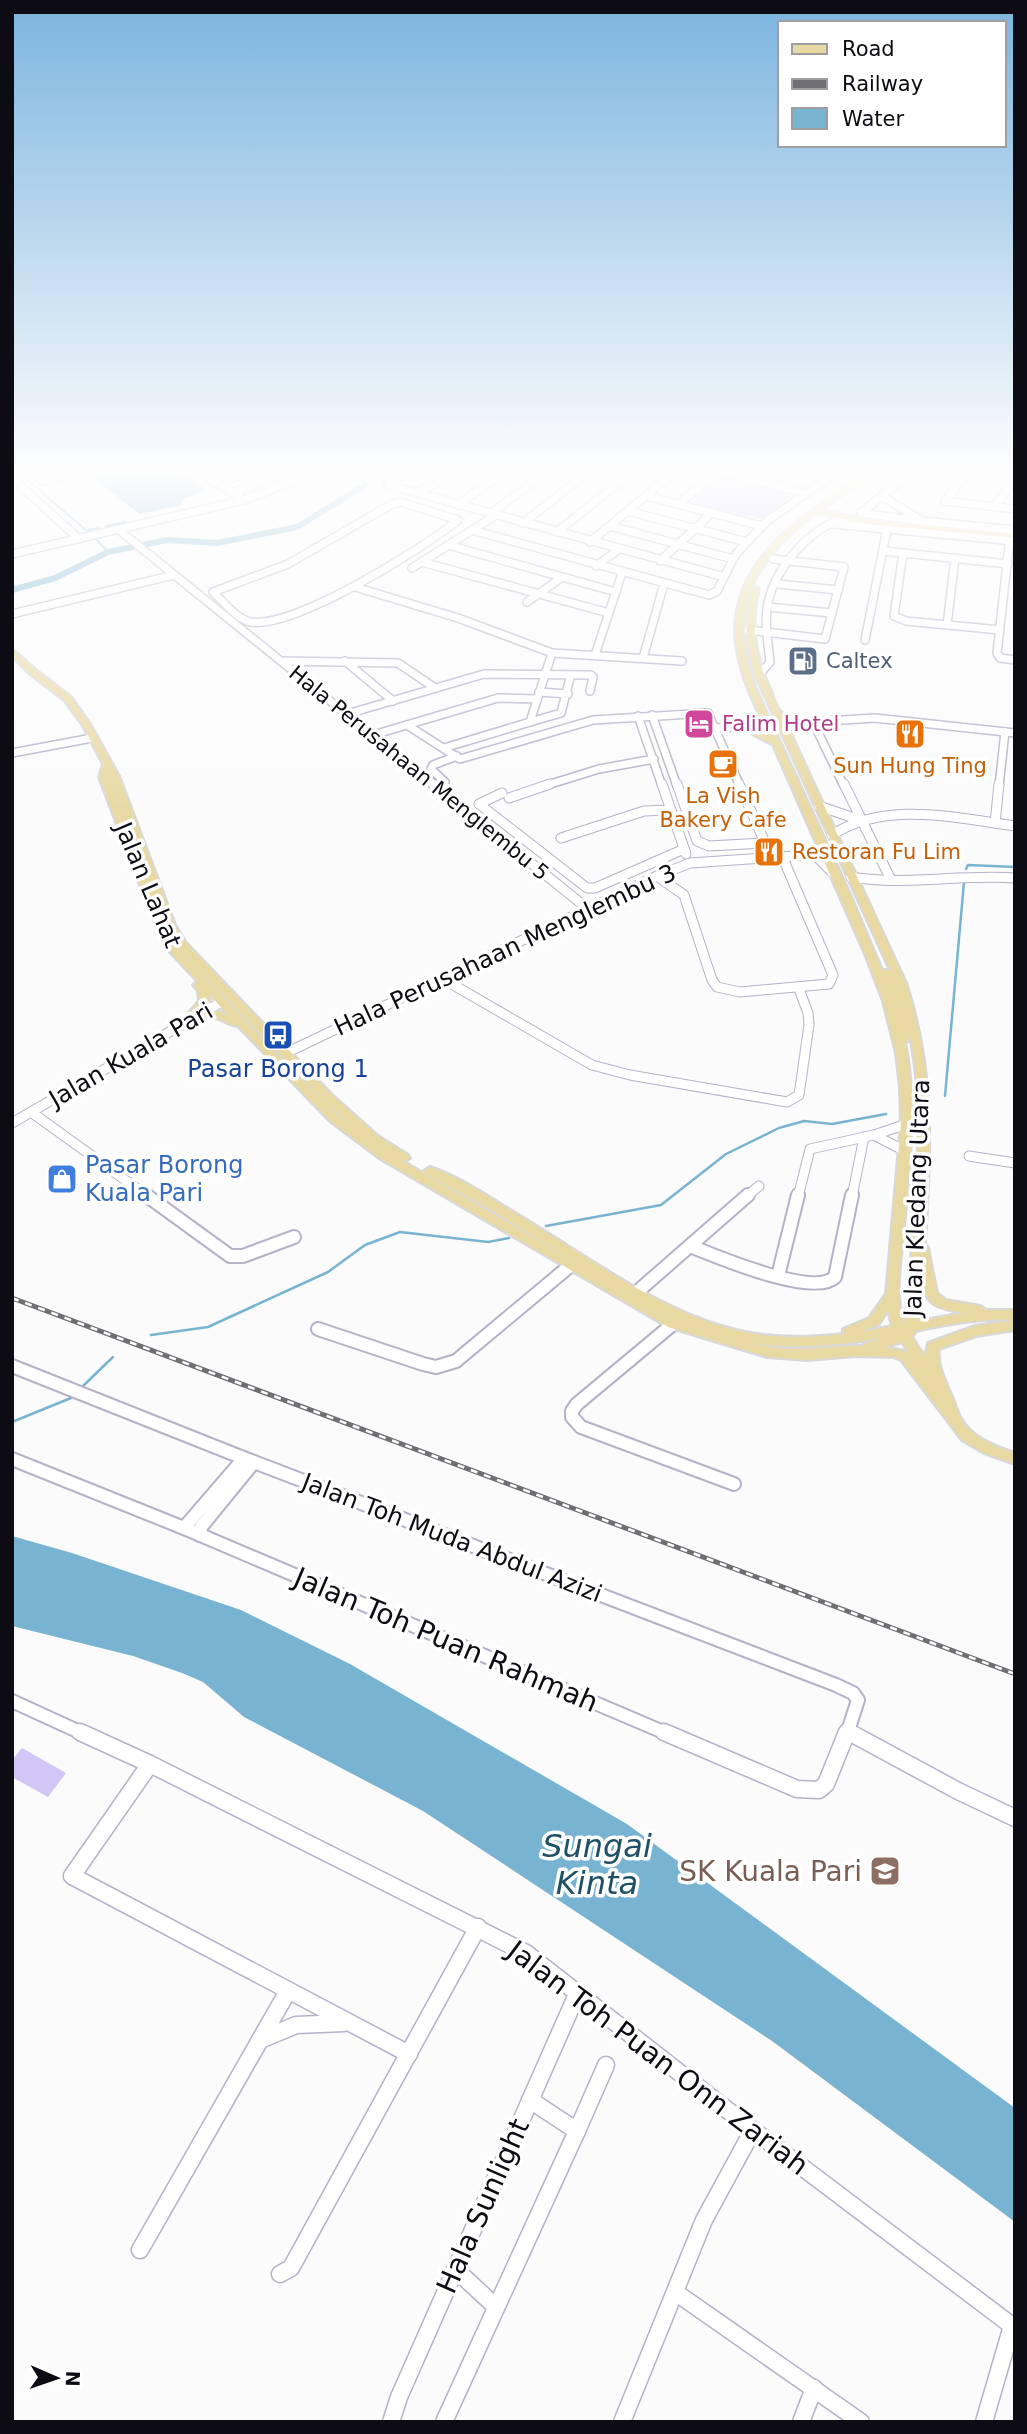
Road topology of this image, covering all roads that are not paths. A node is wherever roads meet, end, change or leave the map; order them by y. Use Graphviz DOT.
graph roads {
  1 [pos="138,584"];
  2 [pos="185,584"];
  3 [pos="237,584"];
  4 [pos="360,584"];
  5 [pos="498,584"];
  6 [pos="553,584"];
  7 [pos="583,584"];
  8 [pos="619,584"];
  9 [pos="664,584"];
  10 [pos="719,584"];
  11 [pos="748,584"];
  12 [pos="758,584"];
  13 [pos="778,584"];
  14 [pos="840,584"];
  15 [pos="877,584"];
  16 [pos="899,584"];
  17 [pos="952,584"];
  18 [pos="1005,584"];
  19 [pos="355,587"];
  20 [pos="838,590"];
  21 [pos="616,592"];
  22 [pos="538,595"];
  23 [pos="527,602"];
  24 [pos="768,607"];
  25 [pos="609,612"];
  26 [pos="831,613"];
  27 [pos="12,614"];
  28 [pos="947,625"];
  29 [pos="748,630"];
  30 [pos="1000,630"];
  31 [pos="766,633"];
  32 [pos="865,640"];
  33 [pos="12,643"];
  34 [pos="12,651"];
  35 [pos="552,653"];
  36 [pos="595,655"];
  37 [pos="643,659"];
  38 [pos="1015,660"];
  39 [pos="345,661"];
  40 [pos="682,661"];
  41 [pos="281,662"];
  42 [pos="24,663"];
  43 [pos="545,675"];
  44 [pos="759,675"];
  45 [pos="568,676"];
  46 [pos="435,688"];
  47 [pos="590,691"];
  48 [pos="568,694"];
  49 [pos="538,695"];
  50 [pos="393,701"];
  51 [pos="775,711"];
  52 [pos="347,714"];
  53 [pos="764,714"];
  54 [pos="652,715"];
  55 [pos="638,716"];
  56 [pos="530,722"];
  57 [pos="801,724"];
  58 [pos="814,724"];
  59 [pos="407,725"];
  60 [pos="770,726"];
  61 [pos="782,726"];
  62 [pos="747,728"];
  63 [pos="717,729"];
  64 [pos="1004,734"];
  65 [pos="373,735"];
  66 [pos="1015,736"];
  67 [pos="92,738"];
  68 [pos="777,743"];
  69 [pos="790,744"];
  70 [pos="444,748"];
  71 [pos="12,753"];
  72 [pos="457,757"];
  73 [pos="654,759"];
  74 [pos="437,786"];
  75 [pos="819,806"];
  76 [pos="671,810"];
  77 [pos="863,820"];
  78 [pos="995,823"];
  79 [pos="1015,826"];
  80 [pos="832,835"];
  81 [pos="520,836"];
  82 [pos="561,838"];
  83 [pos="818,838"];
  84 [pos="505,841"];
  85 [pos="766,843"];
  86 [pos="684,849"];
  87 [pos="825,853"];
  88 [pos="810,855"];
  89 [pos="771,856"];
  90 [pos="782,856"];
  91 [pos="690,863"];
  92 [pos="657,876"];
  93 [pos="836,876"];
  94 [pos="851,877"];
  95 [pos="1015,878"];
  96 [pos="891,880"];
  97 [pos="873,882"];
  98 [pos="858,893"];
  99 [pos="588,909"];
  100 [pos="178,947"];
  101 [pos="443,979"];
  102 [pos="799,989"];
  103 [pos="221,1002"];
  104 [pos="197,1015"];
  105 [pos="247,1030"];
  106 [pos="288,1052"];
  107 [pos="904,1070"];
  108 [pos="31,1112"];
  109 [pos="16,1121"];
  110 [pos="907,1124"];
  111 [pos="869,1136"];
  112 [pos="905,1151"];
  113 [pos="970,1156"];
  114 [pos="1015,1163"];
  115 [pos="759,1186"];
  116 [pos="295,1237"];
  117 [pos="919,1238"];
  118 [pos="691,1245"];
  119 [pos="917,1262"];
  120 [pos="571,1265"];
  121 [pos="778,1276"];
  122 [pos="637,1292"];
  123 [pos="892,1295"];
  124 [pos="1010,1316"];
  125 [pos="673,1324"];
  126 [pos="318,1329"];
  127 [pos="907,1331"];
  128 [pos="810,1341"];
  129 [pos="855,1351"];
  130 [pos="12,1366"];
  131 [pos="955,1419"];
  132 [pos="12,1459"];
  133 [pos="1015,1459"];
  134 [pos="248,1460"];
  135 [pos="238,1472"];
  136 [pos="734,1484"];
  137 [pos="184,1528"];
  138 [pos="201,1535"];
  139 [pos="12,1701"];
  140 [pos="849,1732"];
  141 [pos="150,1764"];
  142 [pos="1015,1818"];
  143 [pos="478,1927"];
  144 [pos="288,1991"];
  145 [pos="578,1992"];
  146 [pos="351,2024"];
  147 [pos="260,2040"];
  148 [pos="409,2054"];
  149 [pos="606,2065"];
  150 [pos="530,2100"];
  151 [pos="753,2130"];
  152 [pos="577,2131"];
  153 [pos="140,2250"];
  154 [pos="455,2269"];
  155 [pos="280,2274"];
  156 [pos="675,2292"];
  157 [pos="495,2306"];
  158 [pos="1014,2327"];
  159 [pos="814,2388"];
  160 [pos="391,2422"];
  161 [pos="444,2422"];
  162 [pos="622,2422"];
  163 [pos="801,2422"];
  164 [pos="861,2422"];
  165 [pos="984,2422"];
  1 -- 27 [label="street"];
  2 -- 41 [label="street, Hala Perusahaan Menglembu 5"];
  3 -- 19 [label="street"];
  4 -- 19 [label="street"];
  5 -- 22 [label="street"];
  6 -- 22 [label="street"];
  7 -- 21 [label="street"];
  8 -- 21 [label="street"];
  9 -- 10 [label="street"];
  9 -- 37 [label="street"];
  11 -- 53 [label="main road, Jalan Kledang Utara"];
  12 -- 29 [label="main road, Jalan Kledang Utara"];
  13 -- 20 [label="street"];
  13 -- 24 [label="street"];
  14 -- 20 [label="street"];
  15 -- 32 [label="street"];
  16 -- 28 [label="street"];
  17 -- 28 [label="street"];
  18 -- 30 [label="street"];
  19 -- 35 [label="street"];
  20 -- 26 [label="street"];
  21 -- 25 [label="street"];
  22 -- 23 [label="street"];
  22 -- 25 [label="street"];
  24 -- 26 [label="street"];
  24 -- 31 [label="street"];
  25 -- 36 [label="street"];
  26 -- 31 [label="street"];
  28 -- 30 [label="street"];
  29 -- 31 [label="street"];
  29 -- 44 [label="main road, Jalan Kledang Utara"];
  30 -- 38 [label="street"];
  31 -- 44 [label="street"];
  33 -- 42 [label="main road, Jalan Lahat"];
  34 -- 42 [label="main road, Jalan Lahat"];
  35 -- 36 [label="street"];
  35 -- 43 [label="street"];
  36 -- 37 [label="street"];
  37 -- 40 [label="street"];
  39 -- 41 [label="street"];
  39 -- 46 [label="street"];
  39 -- 50 [label="street"];
  41 -- 52 [label="street, Hala Perusahaan Menglembu 5"];
  42 -- 67 [label="main road, Jalan Lahat"];
  43 -- 45 [label="street"];
  43 -- 46 [label="street"];
  43 -- 49 [label="street"];
  44 -- 51 [label="main road, Jalan Kledang Utara"];
  45 -- 47 [label="street"];
  45 -- 48 [label="street"];
  46 -- 50 [label="street"];
  48 -- 49 [label="street"];
  48 -- 56 [label="street"];
  49 -- 56 [label="street"];
  49 -- 59 [label="street"];
  50 -- 52 [label="street"];
  51 -- 57 [label="main road"];
  51 -- 61 [label="main road, Jalan Kledang Utara"];
  52 -- 65 [label="street, Hala Perusahaan Menglembu 5"];
  53 -- 60 [label="main road, Jalan Kledang Utara"];
  53 -- 62 [label="main road"];
  54 -- 55 [label="street"];
  54 -- 63 [label="street"];
  54 -- 85 [label="street"];
  55 -- 72 [label="street"];
  55 -- 73 [label="street"];
  56 -- 70 [label="street"];
  57 -- 58 [label="street"];
  57 -- 61 [label="street"];
  57 -- 69 [label="main road"];
  58 -- 64 [label="street"];
  58 -- 77 [label="street"];
  59 -- 65 [label="street"];
  59 -- 70 [label="street"];
  60 -- 61 [label="street"];
  60 -- 62 [label="street"];
  60 -- 68 [label="main road, Jalan Kledang Utara"];
  61 -- 69 [label="main road, Jalan Kledang Utara"];
  62 -- 63 [label="street"];
  62 -- 68 [label="main road"];
  63 -- 85 [label="street"];
  64 -- 66 [label="street"];
  64 -- 78 [label="street"];
  65 -- 74 [label="street, Hala Perusahaan Menglembu 5"];
  67 -- 71 [label="street"];
  67 -- 100 [label="main road, Jalan Lahat"];
  68 -- 83 [label="main road, Jalan Kledang Utara"];
  69 -- 75 [label="main road, Jalan Kledang Utara"];
  70 -- 72 [label="street"];
  72 -- 74 [label="street"];
  73 -- 76 [label="street"];
  73 -- 81 [label="street"];
  74 -- 84 [label="street, Hala Perusahaan Menglembu 5"];
  75 -- 77 [label="street"];
  75 -- 80 [label="main road, Jalan Kledang Utara"];
  76 -- 82 [label="street"];
  76 -- 86 [label="street"];
  77 -- 78 [label="street"];
  77 -- 80 [label="street"];
  77 -- 96 [label="street"];
  78 -- 79 [label="street"];
  80 -- 94 [label="main road, Jalan Kledang Utara"];
  81 -- 84 [label="street"];
  81 -- 86 [label="street"];
  83 -- 87 [label="main road, Jalan Kledang Utara"];
  83 -- 88 [label="street"];
  84 -- 99 [label="street, Hala Perusahaan Menglembu 5"];
  85 -- 89 [label="street"];
  86 -- 91 [label="street"];
  87 -- 93 [label="main road, Jalan Kledang Utara"];
  87 -- 107 [label="main road"];
  88 -- 90 [label="street, Hala Perusahaan Menglembu 3"];
  88 -- 93 [label="street"];
  89 -- 90 [label="street, Hala Perusahaan Menglembu 3"];
  89 -- 91 [label="street, Hala Perusahaan Menglembu 3"];
  90 -- 102 [label="street"];
  91 -- 92 [label="street, Hala Perusahaan Menglembu 3"];
  92 -- 99 [label="street, Hala Perusahaan Menglembu 3"];
  92 -- 102 [label="street"];
  93 -- 107 [label="main road, Jalan Kledang Utara"];
  94 -- 97 [label="street"];
  94 -- 98 [label="main road, Jalan Kledang Utara"];
  95 -- 96 [label="street"];
  96 -- 97 [label="street"];
  97 -- 98 [label="street"];
  98 -- 117 [label="main road, Jalan Kledang Utara"];
  99 -- 101 [label="street, Hala Perusahaan Menglembu 3"];
  100 -- 103 [label="main road, Jalan Lahat"];
  100 -- 104 [label="main road"];
  100 -- 106 [label="main road"];
  101 -- 102 [label="street"];
  101 -- 106 [label="street, Hala Perusahaan Menglembu 3"];
  103 -- 104 [label="street, Jalan Kuala Pari"];
  103 -- 105 [label="main road, Jalan Lahat"];
  103 -- 106 [label="main road"];
  104 -- 105 [label="main road"];
  104 -- 108 [label="street, Jalan Kuala Pari"];
  105 -- 120 [label="main road, Jalan Lahat"];
  106 -- 122 [label="main road"];
  107 -- 110 [label="main road, Jalan Kledang Utara"];
  108 -- 109 [label="street, Jalan Kuala Pari"];
  108 -- 116 [label="street"];
  110 -- 111 [label="street"];
  110 -- 112 [label="main road, Jalan Kledang Utara"];
  111 -- 112 [label="street"];
  111 -- 121 [label="street"];
  111 -- 121 [label="street"];
  112 -- 123 [label="main road, Jalan Kledang Utara"];
  113 -- 114 [label="street"];
  115 -- 118 [label="street"];
  117 -- 119 [label="main road, Jalan Kledang Utara"];
  117 -- 124 [label="main road"];
  118 -- 121 [label="street"];
  118 -- 122 [label="street"];
  119 -- 123 [label="main road"];
  119 -- 127 [label="main road, Jalan Kledang Utara"];
  120 -- 125 [label="main road, Jalan Lahat"];
  120 -- 126 [label="street"];
  122 -- 128 [label="main road"];
  123 -- 127 [label="main road, Jalan Kledang Utara"];
  123 -- 128 [label="main road"];
  124 -- 127 [label="main road"];
  124 -- 131 [label="main road"];
  125 -- 129 [label="main road, Jalan Lahat"];
  125 -- 136 [label="street"];
  127 -- 128 [label="main road"];
  127 -- 129 [label="main road, Jalan Kledang Utara"];
  127 -- 131 [label="main road"];
  129 -- 131 [label="main road"];
  130 -- 134 [label="street, Jalan Toh Muda Abdul Azizi"];
  131 -- 133 [label="main road"];
  132 -- 137 [label="street, Jalan Toh Puan Rahmah"];
  134 -- 135 [label="street"];
  134 -- 140 [label="street, Jalan Toh Muda Abdul Azizi"];
  135 -- 137 [label="street"];
  135 -- 138 [label="street"];
  137 -- 138 [label="street, Jalan Toh Puan Rahmah"];
  138 -- 140 [label="street, Jalan Toh Puan Rahmah"];
  139 -- 141 [label="street, Jalan Toh Puan Onn Zariah"];
  140 -- 142 [label="street"];
  141 -- 143 [label="street, Jalan Toh Puan Onn Zariah"];
  141 -- 144 [label="street"];
  143 -- 145 [label="street, Jalan Toh Puan Onn Zariah"];
  143 -- 148 [label="street"];
  144 -- 146 [label="street"];
  144 -- 147 [label="street"];
  145 -- 150 [label="street, Hala Sunlight"];
  145 -- 151 [label="street, Jalan Toh Puan Onn Zariah"];
  146 -- 147 [label="street"];
  146 -- 148 [label="street"];
  147 -- 153 [label="street"];
  148 -- 155 [label="street"];
  149 -- 152 [label="street"];
  150 -- 152 [label="street"];
  150 -- 154 [label="street, Hala Sunlight"];
  151 -- 156 [label="street"];
  151 -- 158 [label="street, Jalan Toh Puan Onn Zariah"];
  152 -- 157 [label="street"];
  154 -- 157 [label="street"];
  154 -- 160 [label="street, Hala Sunlight"];
  156 -- 159 [label="street"];
  156 -- 162 [label="street"];
  157 -- 161 [label="street"];
  158 -- 165 [label="street"];
  159 -- 163 [label="street"];
  159 -- 164 [label="street"];
}
